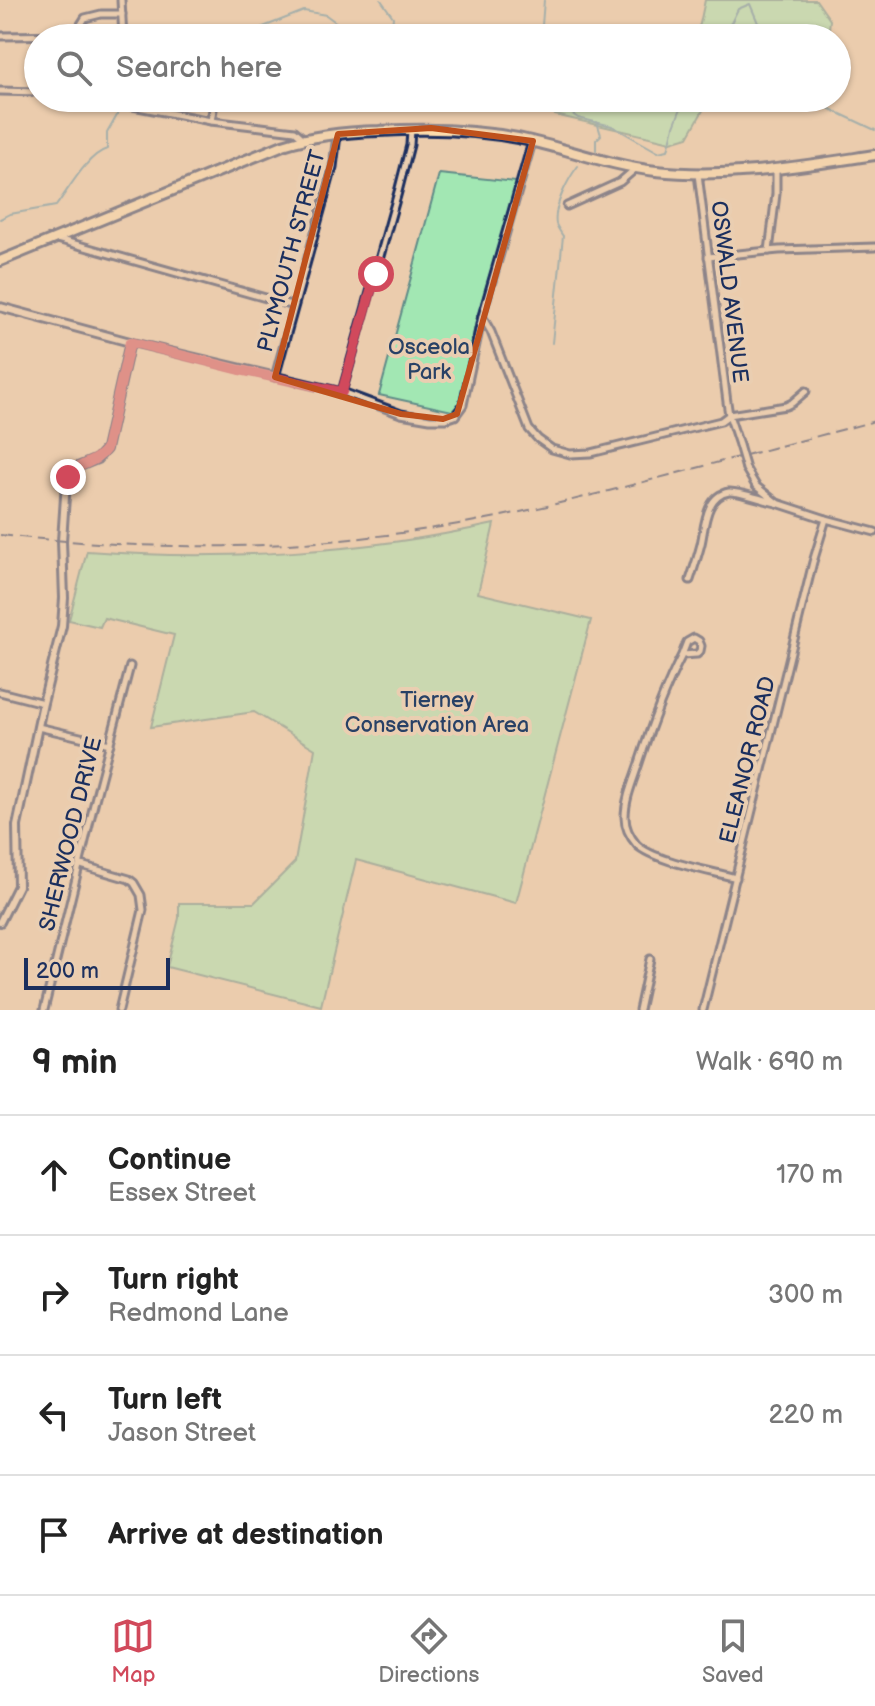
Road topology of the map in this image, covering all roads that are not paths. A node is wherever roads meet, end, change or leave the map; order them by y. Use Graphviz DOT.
graph roads {
  1 [pos="121,0"];
  2 [pos="122,14"];
  3 [pos="81,24"];
  4 [pos="122,24"];
  5 [pos="0,36"];
  6 [pos="24,36"];
  7 [pos="0,91"];
  8 [pos="24,92"];
  9 [pos="166,112"];
  10 [pos="213,112"];
  11 [pos="211,121"];
  12 [pos="411,129"];
  13 [pos="338,134"];
  14 [pos="304,139"];
  15 [pos="533,141"];
  16 [pos="875,155"];
  17 [pos="635,168"];
  18 [pos="776,169"];
  19 [pos="698,174"];
  20 [pos="567,206"];
  21 [pos="57,239"];
  22 [pos="875,247"];
  23 [pos="769,251"];
  24 [pos="708,257"];
  25 [pos="0,261"];
  26 [pos="294,306"];
  27 [pos="0,307"];
  28 [pos="482,316"];
  29 [pos="130,342"];
  30 [pos="275,377"];
  31 [pos="806,391"];
  32 [pos="342,392"];
  33 [pos="729,415"];
  34 [pos="777,503"];
  35 [pos="826,519"];
  36 [pos="875,532"];
  37 [pos="690,580"];
  38 [pos="682,655"];
  39 [pos="130,666"];
  40 [pos="0,692"];
  41 [pos="43,703"];
  42 [pos="38,727"];
  43 [pos="110,744"];
  44 [pos="81,865"];
  45 [pos="736,878"];
  46 [pos="0,922"];
  47 [pos="650,959"];
  48 [pos="44,1010"];
  49 [pos="119,1010"];
  50 [pos="639,1010"];
  51 [pos="703,1010"];
  1 -- 2 [label="street"];
  2 -- 3 [label="street"];
  2 -- 4 [label="street"];
  5 -- 6 [label="street"];
  7 -- 8 [label="street"];
  9 -- 11 [label="street"];
  10 -- 11 [label="street"];
  11 -- 14 [label="street"];
  12 -- 13 [label="highway"];
  12 -- 15 [label="highway"];
  12 -- 32 [label="street"];
  13 -- 14 [label="highway"];
  13 -- 26 [label="street, PLYMOUTH STREET"];
  14 -- 21 [label="highway"];
  15 -- 17 [label="highway"];
  15 -- 28 [label="street"];
  16 -- 18 [label="highway"];
  17 -- 19 [label="highway"];
  17 -- 20 [label="street"];
  18 -- 19 [label="highway"];
  18 -- 23 [label="street"];
  19 -- 24 [label="street, OSWALD AVENUE"];
  21 -- 25 [label="highway"];
  21 -- 26 [label="street"];
  22 -- 23 [label="street"];
  23 -- 24 [label="street"];
  24 -- 33 [label="street, OSWALD AVENUE"];
  26 -- 30 [label="street, PLYMOUTH STREET"];
  27 -- 29 [label="street"];
  28 -- 32 [label="street"];
  28 -- 33 [label="street"];
  29 -- 30 [label="street"];
  29 -- 41 [label="street"];
  30 -- 32 [label="street"];
  31 -- 33 [label="street"];
  33 -- 34 [label="street, OSWALD AVENUE, bridge"];
  34 -- 35 [label="street"];
  34 -- 37 [label="street"];
  35 -- 36 [label="street"];
  35 -- 45 [label="street, ELEANOR ROAD"];
  38 -- 45 [label="street"];
  39 -- 43 [label="street, SHERWOOD DRIVE"];
  40 -- 41 [label="street"];
  41 -- 42 [label="street"];
  42 -- 43 [label="street"];
  42 -- 46 [label="street"];
  43 -- 44 [label="street, SHERWOOD DRIVE"];
  44 -- 48 [label="street, SHERWOOD DRIVE"];
  44 -- 49 [label="street"];
  45 -- 51 [label="street, ELEANOR ROAD"];
  47 -- 50 [label="street"];
}
